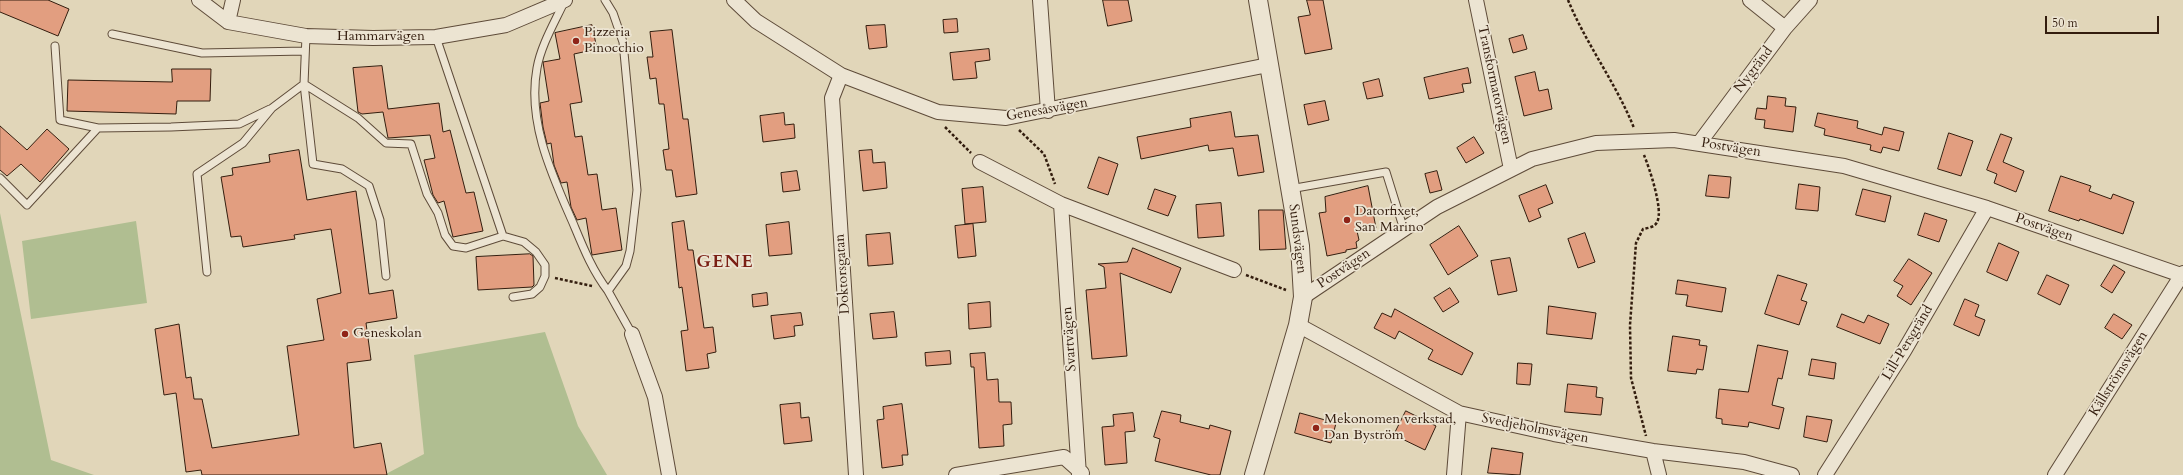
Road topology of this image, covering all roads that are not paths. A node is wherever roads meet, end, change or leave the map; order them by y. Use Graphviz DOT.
graph roads {
  1 [pos="198,0"];
  2 [pos="233,0"];
  3 [pos="565,0"];
  4 [pos="605,0"];
  5 [pos="734,0"];
  6 [pos="1040,0"];
  7 [pos="1258,0"];
  8 [pos="1476,0"];
  9 [pos="1750,0"];
  10 [pos="1810,0"];
  11 [pos="228,22"];
  12 [pos="1785,28"];
  13 [pos="112,34"];
  14 [pos="306,36"];
  15 [pos="436,37"];
  16 [pos="55,46"];
  17 [pos="305,51"];
  18 [pos="1268,65"];
  19 [pos="841,75"];
  20 [pos="304,84"];
  21 [pos="272,108"];
  22 [pos="1048,111"];
  23 [pos="98,128"];
  24 [pos="1700,142"];
  25 [pos="980,162"];
  26 [pos="1511,169"];
  27 [pos="0,178"];
  28 [pos="1290,189"];
  29 [pos="1061,204"];
  30 [pos="1987,208"];
  31 [pos="1404,230"];
  32 [pos="503,236"];
  33 [pos="1234,270"];
  34 [pos="207,272"];
  35 [pos="2182,274"];
  36 [pos="386,276"];
  37 [pos="608,290"];
  38 [pos="513,297"];
  39 [pos="1303,297"];
  40 [pos="1298,324"];
  41 [pos="632,334"];
  42 [pos="1459,413"];
  43 [pos="1652,451"];
  44 [pos="1081,473"];
  45 [pos="669,475"];
  46 [pos="856,475"];
  47 [pos="956,475"];
  48 [pos="1254,475"];
  49 [pos="1454,475"];
  50 [pos="1659,475"];
  51 [pos="1792,475"];
  52 [pos="1825,475"];
  53 [pos="2055,475"];
  1 -- 11 [label="street, Hammarvägen"];
  2 -- 11 [label="street"];
  3 -- 15 [label="street, Hammarvägen"];
  3 -- 37 [label="lane"];
  4 -- 37 [label="lane"];
  5 -- 19 [label="street, Genesåsvägen"];
  6 -- 22 [label="street"];
  7 -- 18 [label="street, Sundsvägen"];
  8 -- 26 [label="street, Transformatorvägen"];
  9 -- 12 [label="street"];
  10 -- 12 [label="street, Nygränd"];
  11 -- 14 [label="street, Hammarvägen"];
  12 -- 24 [label="street, Nygränd"];
  13 -- 17 [label="lane"];
  14 -- 15 [label="street, Hammarvägen"];
  14 -- 17 [label="lane"];
  15 -- 32 [label="lane"];
  16 -- 23 [label="lane"];
  17 -- 20 [label="lane"];
  18 -- 22 [label="street, Genesåsvägen"];
  18 -- 28 [label="street, Sundsvägen"];
  19 -- 22 [label="street, Genesåsvägen"];
  19 -- 46 [label="street, Doktorsgatan"];
  20 -- 21 [label="lane"];
  20 -- 32 [label="lane"];
  20 -- 36 [label="lane"];
  21 -- 23 [label="lane"];
  21 -- 34 [label="lane"];
  23 -- 27 [label="lane"];
  24 -- 26 [label="street, Postvägen"];
  24 -- 30 [label="street, Postvägen"];
  25 -- 29 [label="street"];
  26 -- 31 [label="street, Postvägen"];
  28 -- 31 [label="lane"];
  28 -- 39 [label="street, Sundsvägen"];
  29 -- 33 [label="street"];
  29 -- 44 [label="street, Svartvägen"];
  30 -- 35 [label="street, Postvägen"];
  30 -- 52 [label="street, Lill-Persgränd"];
  31 -- 39 [label="street, Postvägen"];
  32 -- 38 [label="lane"];
  35 -- 53 [label="street, Källströmsvägen"];
  37 -- 41 [label="lane"];
  39 -- 40 [label="street, Sundsvägen"];
  40 -- 42 [label="street, Svedjeholmsvägen"];
  40 -- 48 [label="street, Sundsvägen"];
  41 -- 45 [label="street"];
  42 -- 43 [label="street, Svedjeholmsvägen"];
  42 -- 49 [label="street"];
  43 -- 50 [label="street"];
  43 -- 51 [label="street, Svedjeholmsvägen"];
  44 -- 47 [label="street"];
}
